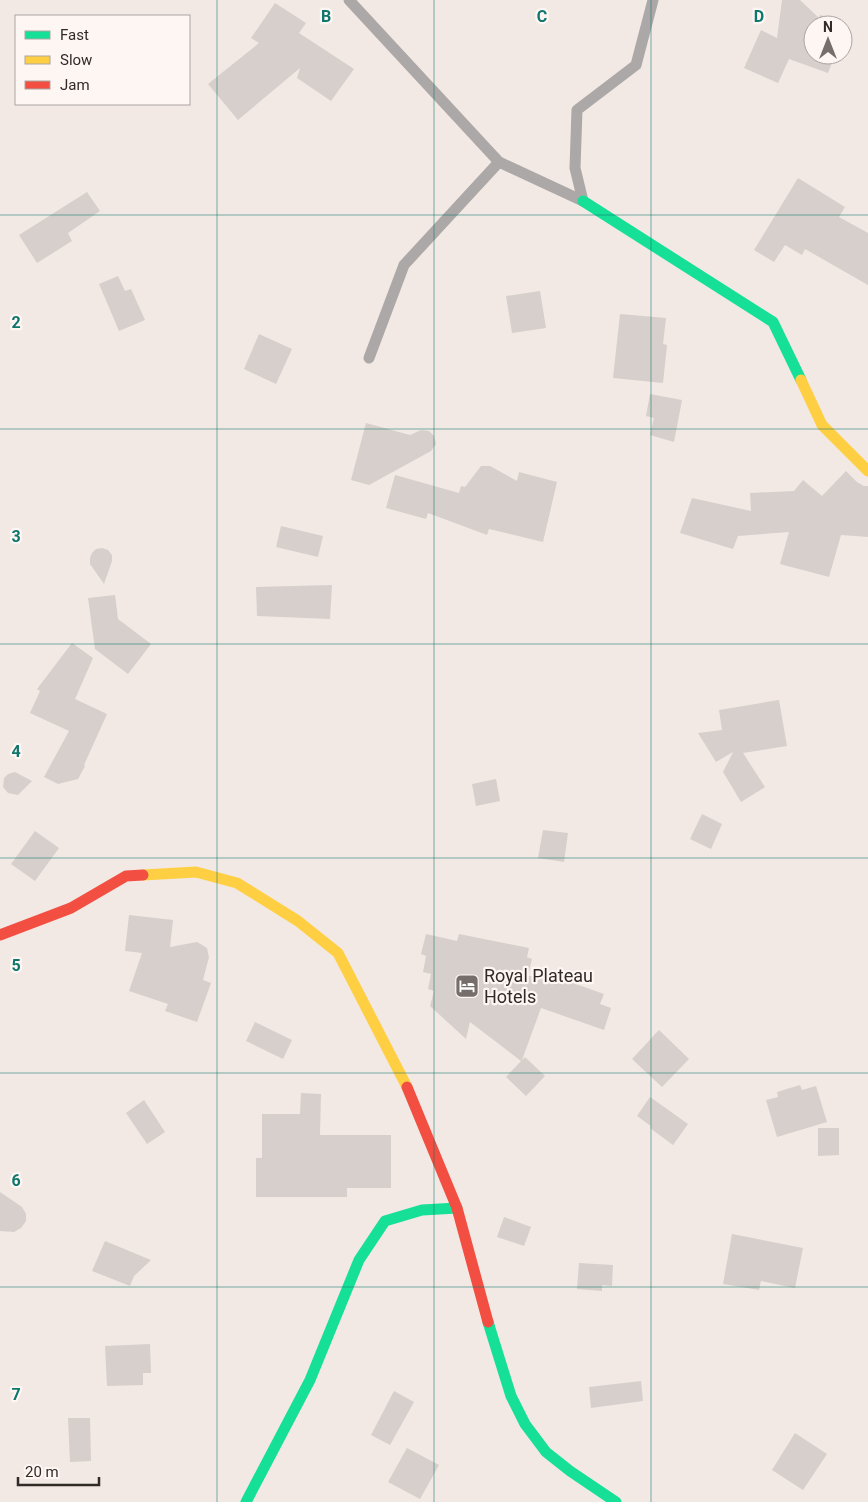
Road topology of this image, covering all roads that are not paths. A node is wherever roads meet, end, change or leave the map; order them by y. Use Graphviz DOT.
graph roads {
  1 [pos="349,0"];
  2 [pos="653,0"];
  3 [pos="500,162"];
  4 [pos="583,201"];
  5 [pos="369,358"];
  6 [pos="868,471"];
  7 [pos="0,935"];
  8 [pos="457,1208"];
  9 [pos="246,1502"];
  10 [pos="616,1502"];
  1 -- 3 [label="lane"];
  2 -- 4 [label="lane"];
  3 -- 4 [label="lane"];
  3 -- 5 [label="lane"];
  4 -- 6 [label="street"];
  7 -- 8 [label="street"];
  8 -- 9 [label="street"];
  8 -- 10 [label="street"];
}
